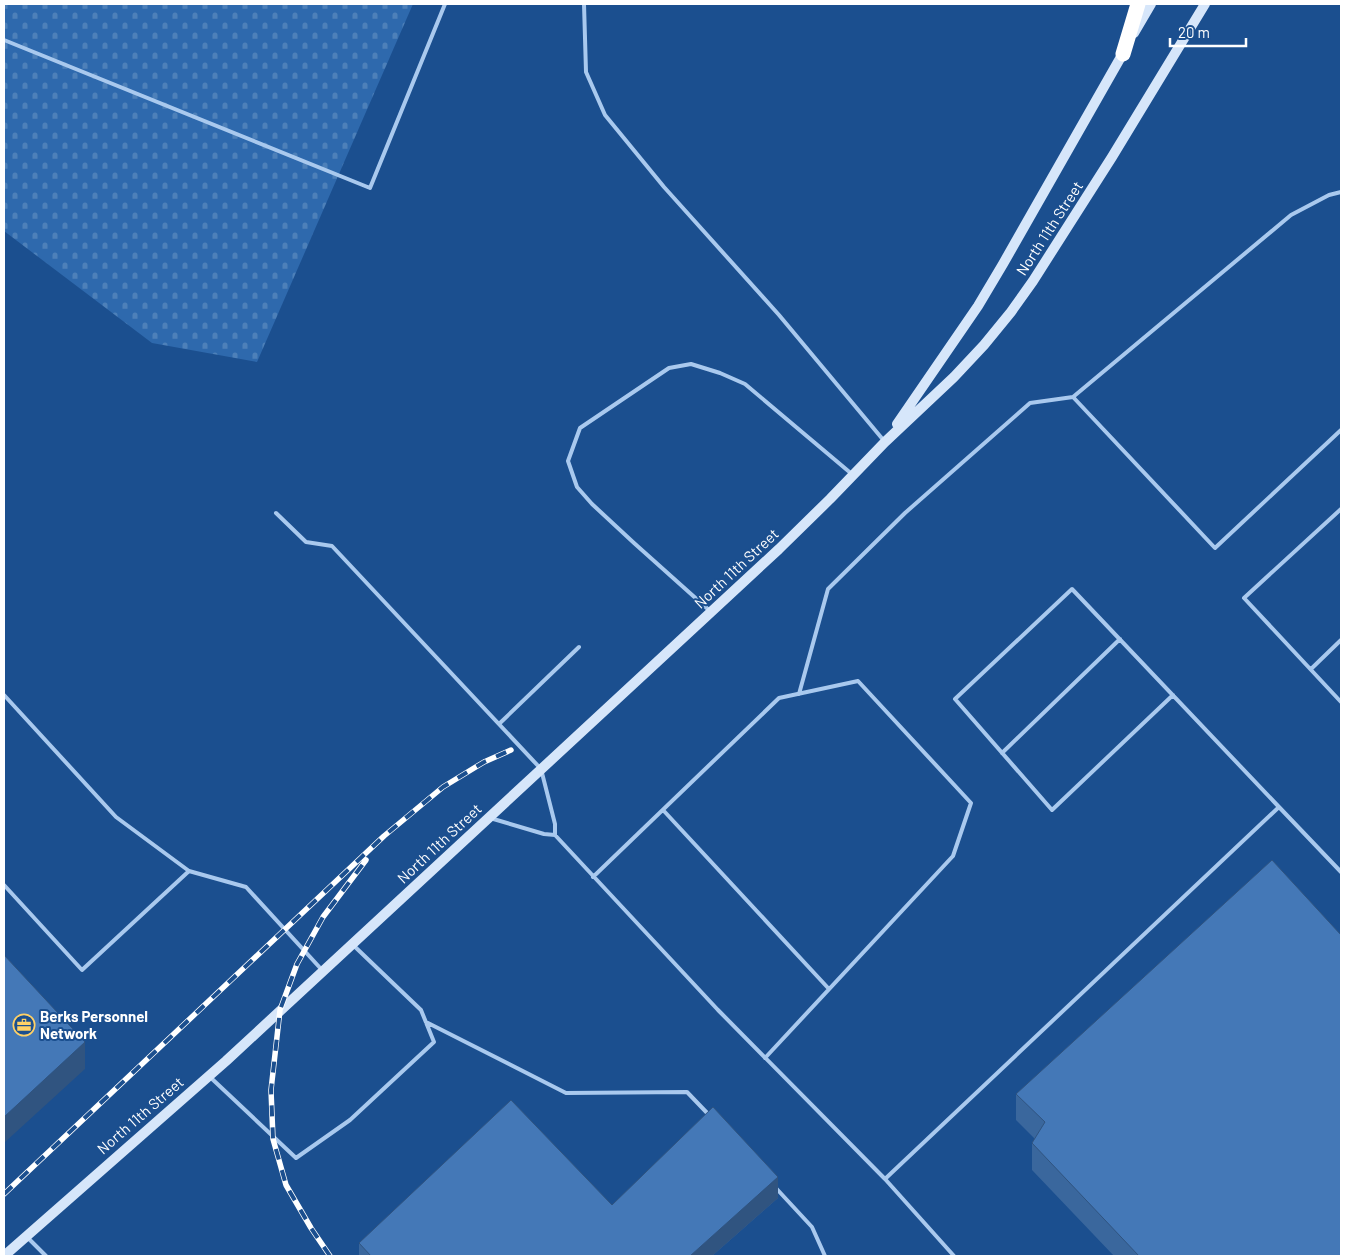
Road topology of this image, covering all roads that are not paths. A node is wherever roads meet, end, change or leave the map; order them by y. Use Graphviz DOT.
graph roads {
  1 [pos="445,4"];
  2 [pos="584,4"];
  3 [pos="1138,4"];
  4 [pos="1151,4"];
  5 [pos="1205,4"];
  6 [pos="4,40"];
  7 [pos="1123,54"];
  8 [pos="1341,192"];
  9 [pos="1073,398"];
  10 [pos="1341,430"];
  11 [pos="885,442"];
  12 [pos="853,475"];
  13 [pos="1341,509"];
  14 [pos="276,513"];
  15 [pos="711,612"];
  16 [pos="1120,639"];
  17 [pos="1341,640"];
  18 [pos="579,647"];
  19 [pos="1311,669"];
  20 [pos="4,694"];
  21 [pos="799,694"];
  22 [pos="1173,694"];
  23 [pos="1341,702"];
  24 [pos="500,724"];
  25 [pos="1002,753"];
  26 [pos="541,769"];
  27 [pos="1279,807"];
  28 [pos="662,810"];
  29 [pos="489,817"];
  30 [pos="555,835"];
  31 [pos="189,871"];
  32 [pos="1341,872"];
  33 [pos="593,877"];
  34 [pos="4,885"];
  35 [pos="352,944"];
  36 [pos="323,971"];
  37 [pos="829,988"];
  38 [pos="426,1022"];
  39 [pos="765,1058"];
  40 [pos="208,1075"];
  41 [pos="713,1120"];
  42 [pos="884,1179"];
  43 [pos="772,1184"];
  44 [pos="25,1236"];
  45 [pos="4,1256"];
  46 [pos="46,1256"];
  47 [pos="825,1256"];
  48 [pos="954,1256"];
  1 -- 6 [label="lane"];
  2 -- 11 [label="lane"];
  3 -- 7 [label="highway"];
  4 -- 7 [label="main road, North 11th Street"];
  5 -- 11 [label="main road, North 11th Street"];
  7 -- 11 [label="main road, North 11th Street"];
  8 -- 9 [label="lane"];
  9 -- 10 [label="lane"];
  9 -- 21 [label="lane"];
  11 -- 12 [label="main road, North 11th Street"];
  12 -- 15 [label="main road, North 11th Street"];
  12 -- 15 [label="lane"];
  13 -- 19 [label="lane"];
  14 -- 24 [label="lane"];
  15 -- 26 [label="main road, North 11th Street"];
  16 -- 22 [label="lane"];
  16 -- 25 [label="lane"];
  16 -- 25 [label="lane"];
  17 -- 19 [label="lane"];
  18 -- 24 [label="lane"];
  19 -- 23 [label="lane"];
  20 -- 31 [label="lane"];
  21 -- 28 [label="lane"];
  21 -- 37 [label="lane"];
  22 -- 25 [label="lane"];
  22 -- 27 [label="lane"];
  24 -- 26 [label="lane"];
  26 -- 29 [label="main road, North 11th Street"];
  26 -- 30 [label="lane"];
  27 -- 32 [label="lane"];
  27 -- 42 [label="lane"];
  28 -- 33 [label="lane"];
  28 -- 37 [label="lane"];
  29 -- 30 [label="lane"];
  29 -- 35 [label="main road, North 11th Street"];
  30 -- 33 [label="lane"];
  31 -- 34 [label="lane"];
  31 -- 36 [label="lane"];
  33 -- 39 [label="lane"];
  35 -- 36 [label="main road, North 11th Street"];
  35 -- 38 [label="lane"];
  36 -- 40 [label="main road, North 11th Street"];
  37 -- 39 [label="lane"];
  38 -- 40 [label="lane"];
  38 -- 41 [label="lane"];
  39 -- 42 [label="lane"];
  40 -- 44 [label="main road, North 11th Street"];
  42 -- 48 [label="lane"];
  43 -- 47 [label="lane"];
  44 -- 45 [label="main road, North 11th Street"];
  44 -- 46 [label="lane"];
}
